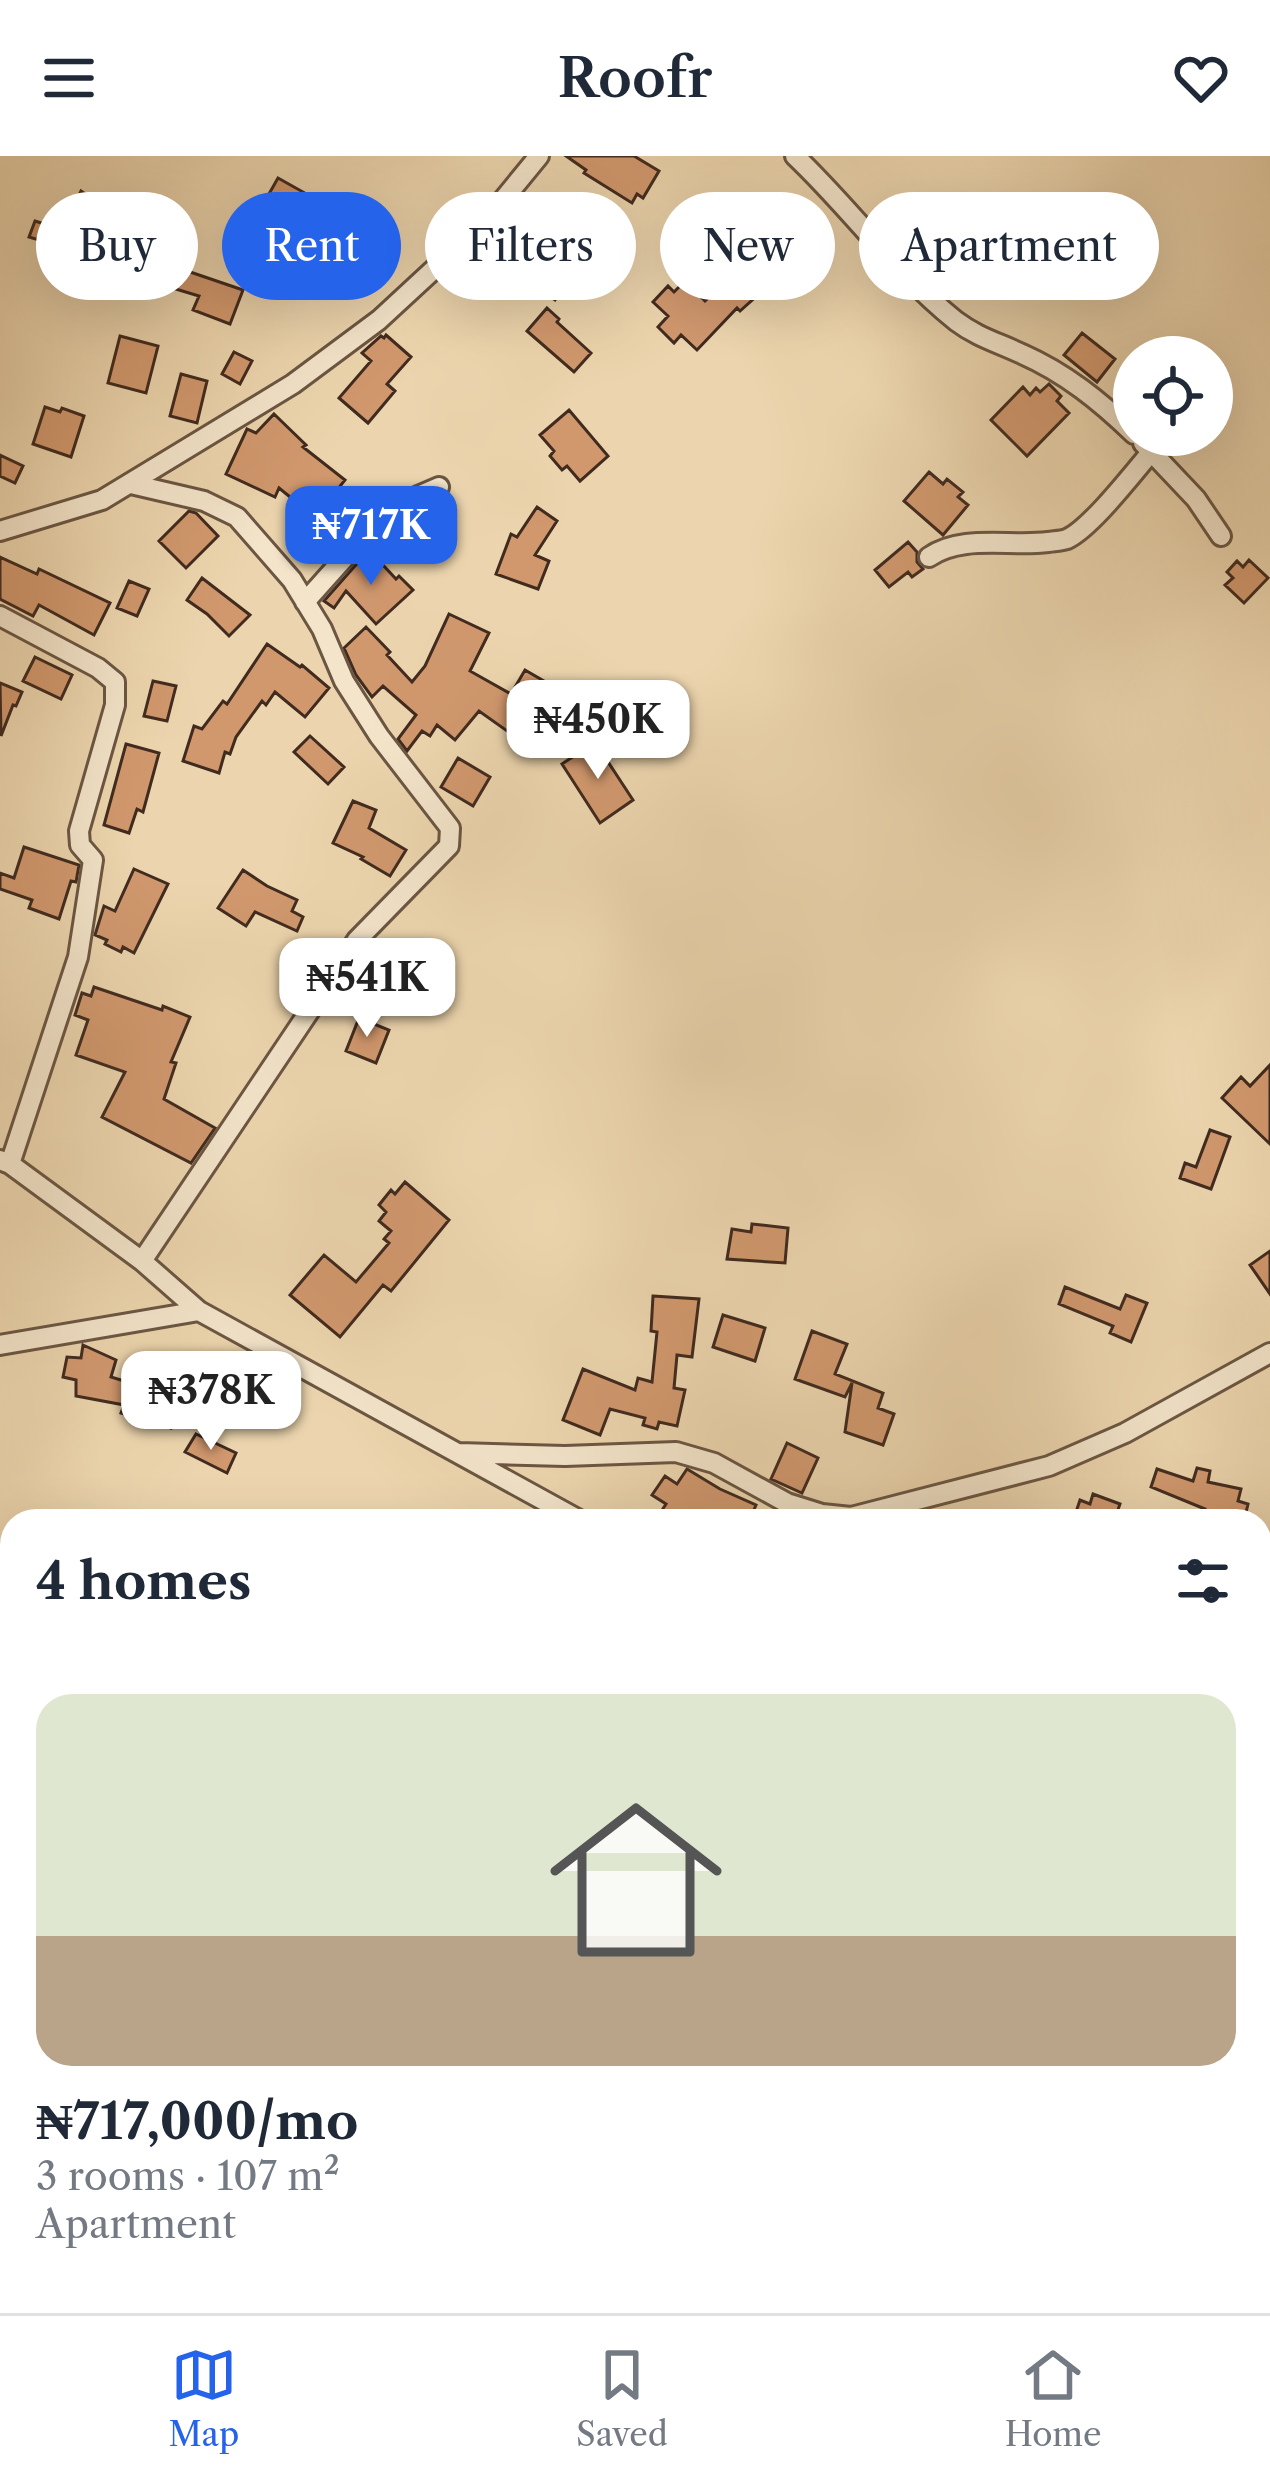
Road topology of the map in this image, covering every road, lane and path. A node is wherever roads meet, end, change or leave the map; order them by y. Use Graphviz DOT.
graph roads {
  1 [pos="539,156"];
  2 [pos="795,156"];
  3 [pos="1113,413"];
  4 [pos="1148,456"];
  5 [pos="1157,456"];
  6 [pos="131,484"];
  7 [pos="439,487"];
  8 [pos="0,531"];
  9 [pos="1220,536"];
  10 [pos="929,557"];
  11 [pos="305,602"];
  12 [pos="0,616"];
  13 [pos="5,1162"];
  14 [pos="142,1261"];
  15 [pos="199,1311"];
  16 [pos="0,1345"];
  17 [pos="1270,1352"];
  18 [pos="459,1453"];
  19 [pos="559,1509"];
  20 [pos="807,1509"];
  21 [pos="882,1509"];
  1 -- 6 [label="street"];
  2 -- 3 [label="street"];
  4 -- 10 [label="street"];
  5 -- 9 [label="street"];
  6 -- 8 [label="street"];
  6 -- 11 [label="street"];
  7 -- 11 [label="street"];
  11 -- 14 [label="street"];
  12 -- 13 [label="street"];
  13 -- 14 [label="street"];
  14 -- 15 [label="street"];
  15 -- 16 [label="street"];
  15 -- 18 [label="street"];
  17 -- 21 [label="street"];
  18 -- 19 [label="street"];
  18 -- 20 [label="street"];
}
